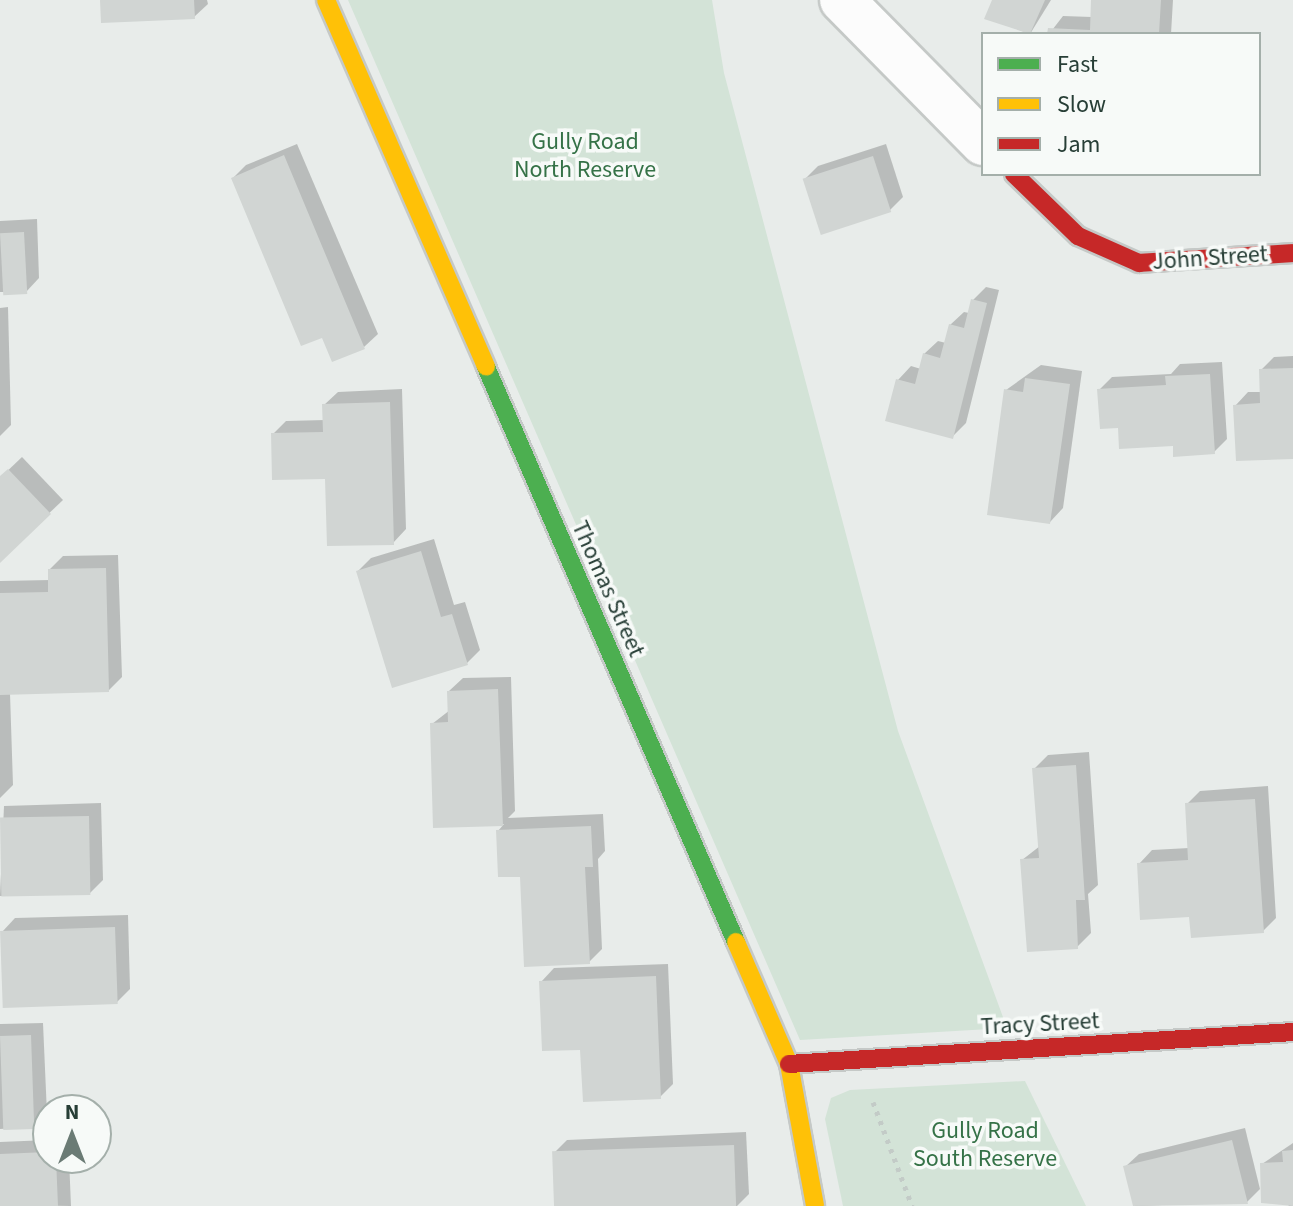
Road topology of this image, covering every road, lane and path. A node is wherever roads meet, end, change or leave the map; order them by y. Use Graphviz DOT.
graph roads {
  1 [pos="326,0"];
  2 [pos="842,0"];
  3 [pos="981,141"];
  4 [pos="1016,176"];
  5 [pos="1293,253"];
  6 [pos="1293,1032"];
  7 [pos="847,1060"];
  8 [pos="789,1064"];
  9 [pos="815,1206"];
  10 [pos="912,1206"];
  1 -- 8 [label="street, Thomas Street"];
  2 -- 3 [label="street"];
  4 -- 5 [label="street, John Street"];
  6 -- 7 [label="street, Tracy Street"];
  7 -- 8 [label="street, Tracy Street"];
  7 -- 10 [label="path"];
  8 -- 9 [label="street, Thomas Street"];
}
